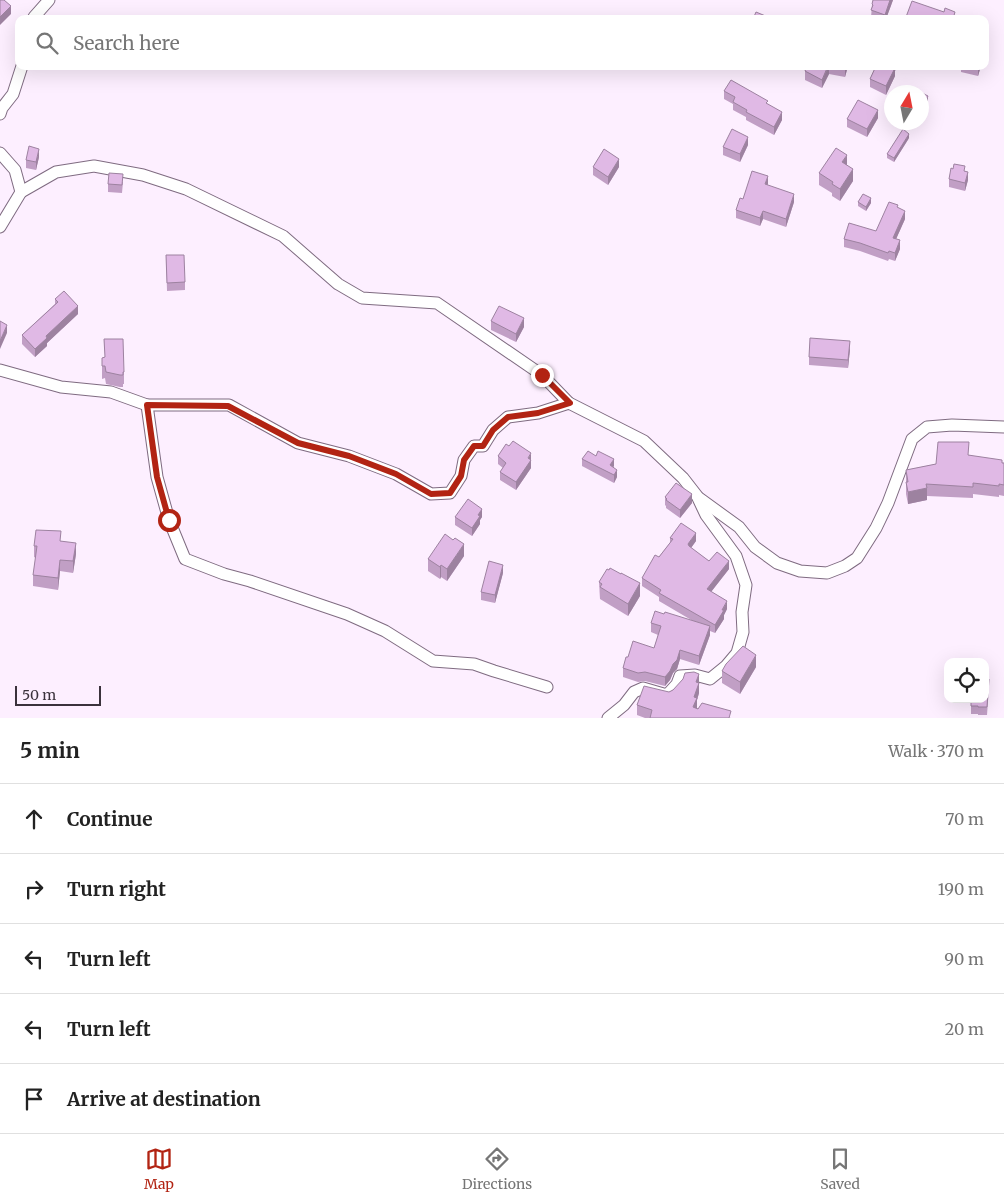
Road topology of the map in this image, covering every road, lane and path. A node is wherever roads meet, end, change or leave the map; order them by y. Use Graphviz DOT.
graph roads {
  1 [pos="49,0"];
  2 [pos="36,15"];
  3 [pos="21,70"];
  4 [pos="0,114"];
  5 [pos="0,153"];
  6 [pos="21,192"];
  7 [pos="0,227"];
  8 [pos="0,370"];
  9 [pos="570,403"];
  10 [pos="147,405"];
  11 [pos="1004,427"];
  12 [pos="697,496"];
  13 [pos="547,687"];
  14 [pos="608,718"];
  1 -- 2 [label="street"];
  3 -- 4 [label="street"];
  5 -- 6 [label="street"];
  6 -- 7 [label="street"];
  6 -- 9 [label="street"];
  8 -- 10 [label="street"];
  9 -- 10 [label="street"];
  9 -- 12 [label="street"];
  10 -- 13 [label="street"];
  11 -- 12 [label="street"];
  12 -- 14 [label="street"];
}
